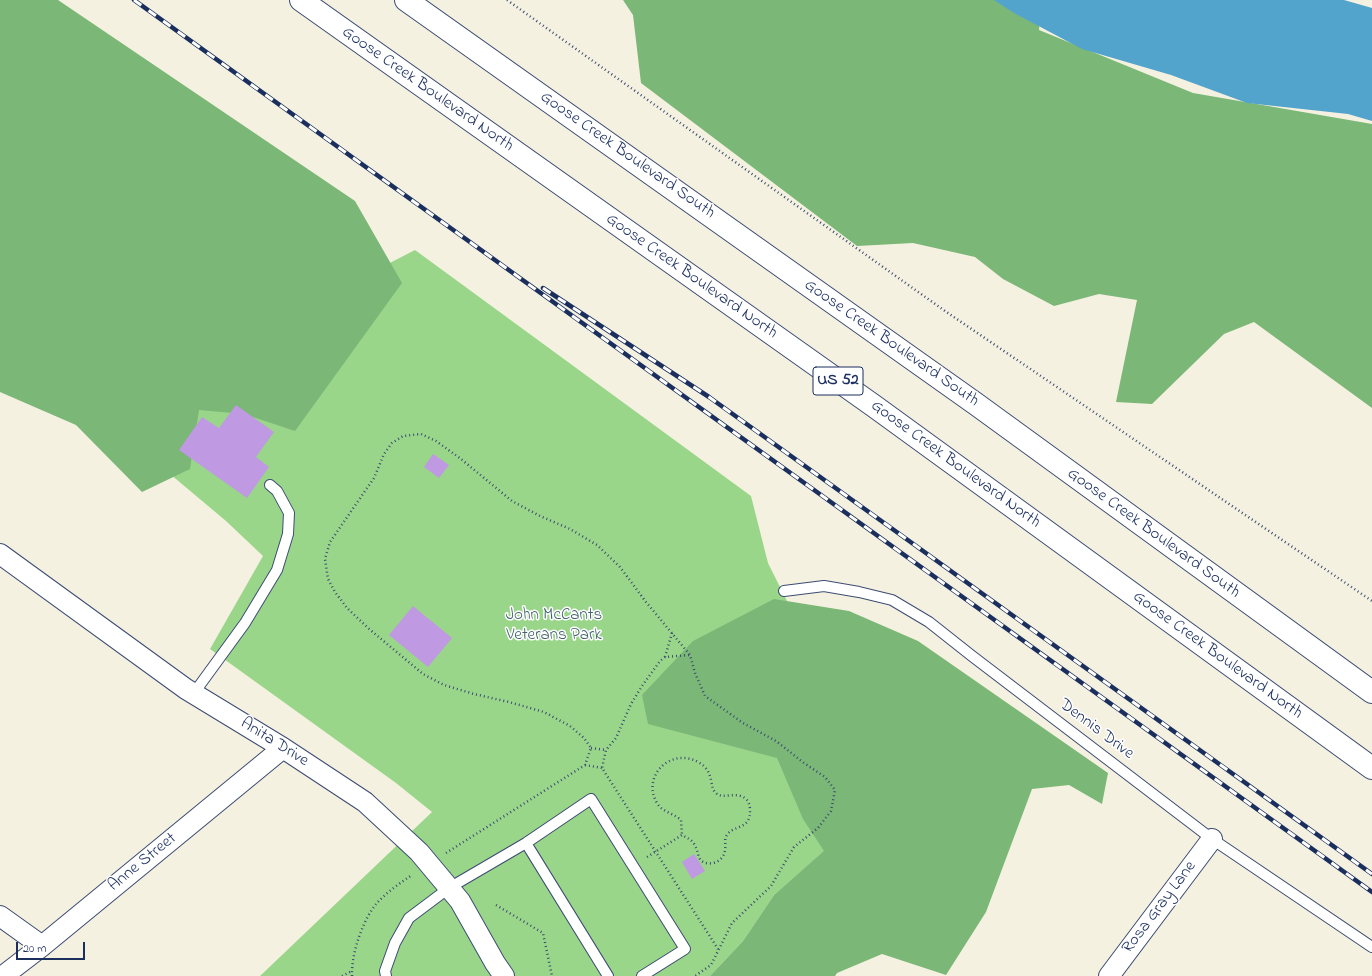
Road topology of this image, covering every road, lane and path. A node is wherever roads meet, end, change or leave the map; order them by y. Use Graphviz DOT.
graph roads {
  1 [pos="301,0"];
  2 [pos="406,0"];
  3 [pos="507,0"];
  4 [pos="270,485"];
  5 [pos="0,554"];
  6 [pos="784,591"];
  7 [pos="1372,601"];
  8 [pos="672,633"];
  9 [pos="690,655"];
  10 [pos="665,657"];
  11 [pos="1372,692"];
  12 [pos="194,693"];
  13 [pos="283,748"];
  14 [pos="591,748"];
  15 [pos="606,750"];
  16 [pos="585,765"];
  17 [pos="602,768"];
  18 [pos="1372,768"];
  19 [pos="682,835"];
  20 [pos="1212,839"];
  21 [pos="526,843"];
  22 [pos="656,851"];
  23 [pos="429,864"];
  24 [pos="633,866"];
  25 [pos="449,888"];
  26 [pos="496,905"];
  27 [pos="0,916"];
  28 [pos="42,946"];
  29 [pos="1372,947"];
  30 [pos="718,950"];
  31 [pos="352,971"];
  32 [pos="2,976"];
  33 [pos="342,976"];
  34 [pos="352,976"];
  35 [pos="386,976"];
  36 [pos="504,976"];
  37 [pos="552,976"];
  38 [pos="608,976"];
  39 [pos="642,976"];
  40 [pos="695,976"];
  41 [pos="1109,976"];
  1 -- 18 [label="highway, Goose Creek Boulevard North / US 52"];
  2 -- 11 [label="highway, Goose Creek Boulevard South"];
  3 -- 7 [label="path"];
  4 -- 12 [label="lane"];
  5 -- 12 [label="street, Anita Drive"];
  6 -- 20 [label="lane, Dennis Drive"];
  8 -- 9 [label="path"];
  8 -- 10 [label="path"];
  8 -- 14 [label="path"];
  9 -- 10 [label="path"];
  9 -- 30 [label="path"];
  10 -- 15 [label="path"];
  12 -- 13 [label="street, Anita Drive"];
  13 -- 23 [label="street, Anita Drive"];
  13 -- 28 [label="street, Anne Street"];
  14 -- 15 [label="path"];
  14 -- 16 [label="path"];
  15 -- 17 [label="path"];
  16 -- 17 [label="path"];
  16 -- 23 [label="path"];
  17 -- 22 [label="path"];
  19 -- 19 [label="path"];
  19 -- 22 [label="path"];
  20 -- 29 [label="lane, Dennis Drive"];
  20 -- 41 [label="street, Rosa Gray Lane"];
  21 -- 24 [label="lane"];
  21 -- 25 [label="lane"];
  21 -- 38 [label="lane"];
  22 -- 24 [label="path"];
  22 -- 30 [label="path"];
  23 -- 25 [label="street, Anita Drive"];
  23 -- 31 [label="path"];
  24 -- 39 [label="lane"];
  25 -- 35 [label="lane"];
  25 -- 36 [label="street, Anita Drive"];
  26 -- 37 [label="path"];
  27 -- 28 [label="street"];
  28 -- 32 [label="street, Anne Street"];
  30 -- 40 [label="path"];
  31 -- 33 [label="path"];
  31 -- 34 [label="path"];
}
